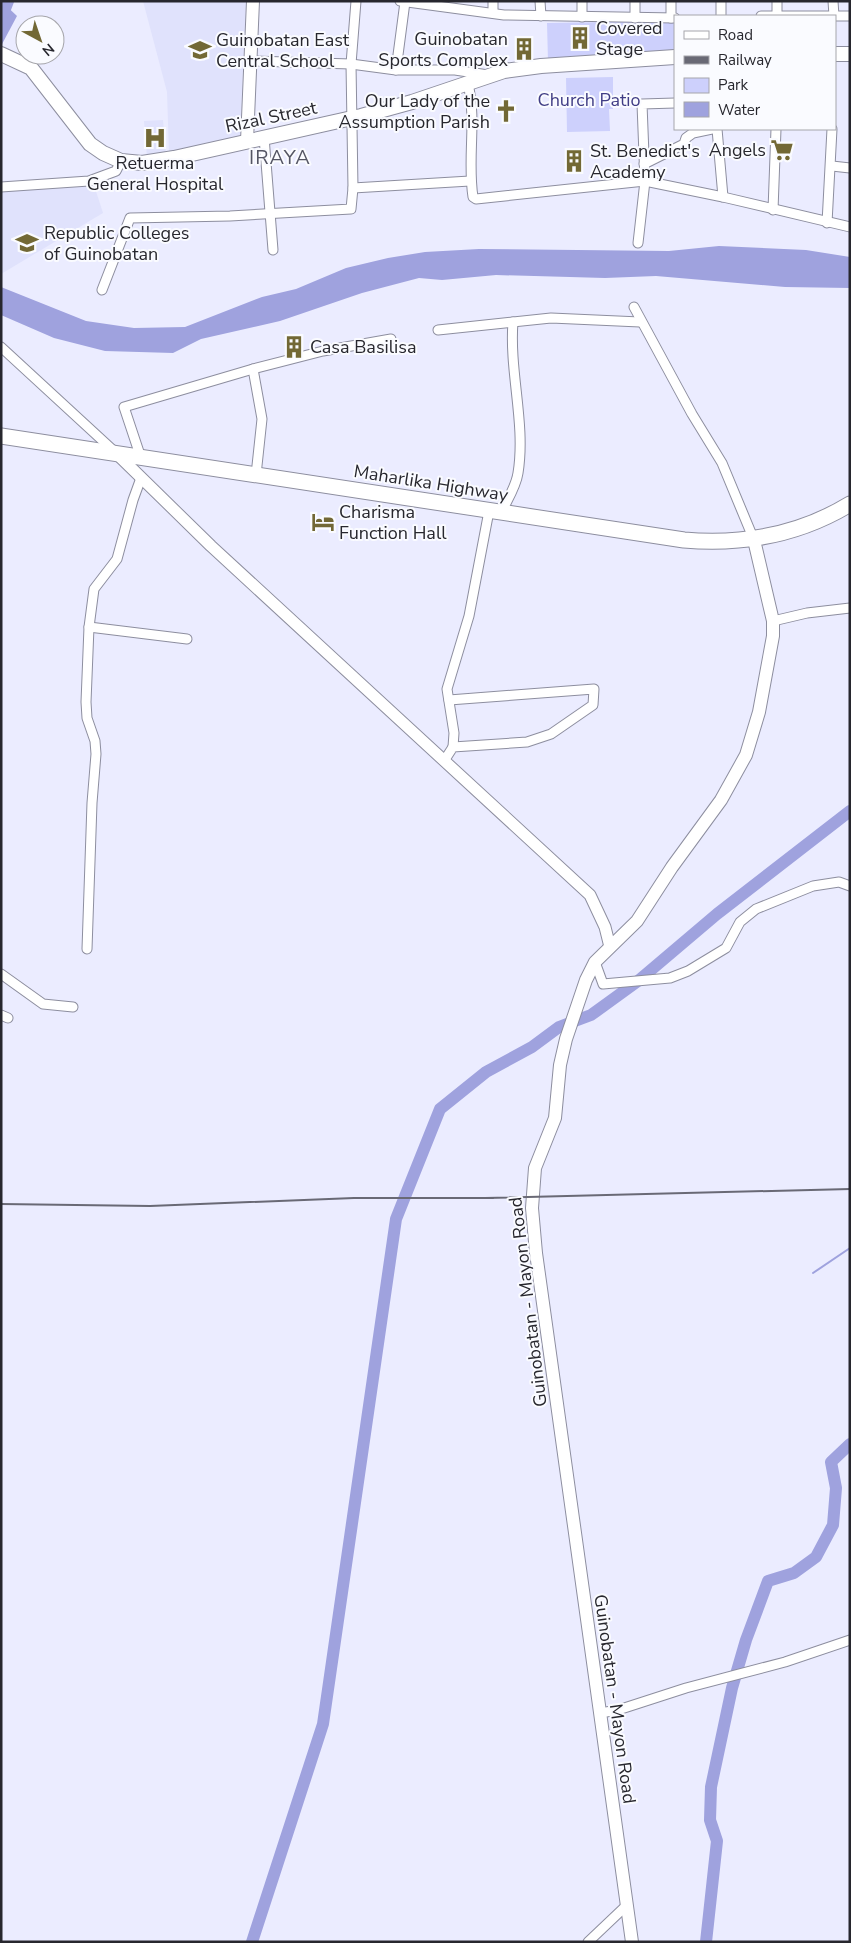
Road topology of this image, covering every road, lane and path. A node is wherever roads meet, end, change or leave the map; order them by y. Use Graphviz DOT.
graph roads {
  1 [pos="254,1"];
  2 [pos="356,1"];
  3 [pos="400,1"];
  4 [pos="493,1"];
  5 [pos="540,1"];
  6 [pos="582,1"];
  7 [pos="636,1"];
  8 [pos="671,1"];
  9 [pos="721,1"];
  10 [pos="777,1"];
  11 [pos="833,1"];
  12 [pos="405,2"];
  13 [pos="493,13"];
  14 [pos="721,15"];
  15 [pos="777,15"];
  16 [pos="834,15"];
  17 [pos="541,16"];
  18 [pos="836,16"];
  19 [pos="850,16"];
  20 [pos="582,17"];
  21 [pos="635,18"];
  22 [pos="673,18"];
  23 [pos="2,54"];
  24 [pos="836,54"];
  25 [pos="850,54"];
  26 [pos="674,57"];
  27 [pos="250,61"];
  28 [pos="351,64"];
  29 [pos="396,70"];
  30 [pos="490,75"];
  31 [pos="468,84"];
  32 [pos="674,103"];
  33 [pos="351,119"];
  34 [pos="707,130"];
  35 [pos="717,130"];
  36 [pos="776,130"];
  37 [pos="832,130"];
  38 [pos="264,137"];
  39 [pos="246,141"];
  40 [pos="121,161"];
  41 [pos="644,164"];
  42 [pos="832,166"];
  43 [pos="850,168"];
  44 [pos="470,181"];
  45 [pos="645,181"];
  46 [pos="1,187"];
  47 [pos="353,188"];
  48 [pos="723,196"];
  49 [pos="773,210"];
  50 [pos="272,212"];
  51 [pos="827,223"];
  52 [pos="850,228"];
  53 [pos="638,243"];
  54 [pos="273,250"];
  55 [pos="102,290"];
  56 [pos="634,307"];
  57 [pos="512,322"];
  58 [pos="640,322"];
  59 [pos="438,330"];
  60 [pos="390,339"];
  61 [pos="1,347"];
  62 [pos="253,369"];
  63 [pos="1,436"];
  64 [pos="117,454"];
  65 [pos="140,458"];
  66 [pos="256,476"];
  67 [pos="141,478"];
  68 [pos="850,504"];
  69 [pos="495,512"];
  70 [pos="754,540"];
  71 [pos="850,608"];
  72 [pos="774,621"];
  73 [pos="89,627"];
  74 [pos="187,639"];
  75 [pos="449,700"];
  76 [pos="453,747"];
  77 [pos="444,761"];
  78 [pos="850,886"];
  79 [pos="610,947"];
  80 [pos="88,949"];
  81 [pos="595,962"];
  82 [pos="1,974"];
  83 [pos="73,1007"];
  84 [pos="850,1640"];
  85 [pos="600,1714"];
  86 [pos="627,1905"];
  87 [pos="588,1942"];
  88 [pos="632,1942"];
  1 -- 27 [label="main road"];
  2 -- 28 [label="street"];
  3 -- 12 [label="street"];
  4 -- 13 [label="street"];
  5 -- 17 [label="street"];
  6 -- 20 [label="street"];
  7 -- 21 [label="street"];
  8 -- 22 [label="street"];
  9 -- 14 [label="street"];
  10 -- 15 [label="street"];
  11 -- 16 [label="street"];
  12 -- 13 [label="street"];
  12 -- 29 [label="street"];
  13 -- 17 [label="street"];
  17 -- 20 [label="street"];
  18 -- 19 [label="street"];
  20 -- 21 [label="street"];
  21 -- 22 [label="street"];
  23 -- 40 [label="main road, Rizal Street"];
  24 -- 25 [label="main road"];
  26 -- 30 [label="main road, Rizal Street"];
  27 -- 28 [label="street"];
  27 -- 39 [label="main road"];
  28 -- 29 [label="street"];
  28 -- 33 [label="street"];
  29 -- 30 [label="street"];
  30 -- 31 [label="main road, Rizal Street"];
  31 -- 33 [label="main road, Rizal Street"];
  31 -- 44 [label="street"];
  32 -- 41 [label="street"];
  33 -- 38 [label="main road, Rizal Street"];
  33 -- 47 [label="street"];
  34 -- 41 [label="street"];
  35 -- 48 [label="street"];
  36 -- 49 [label="street"];
  37 -- 42 [label="street"];
  38 -- 39 [label="main road, Rizal Street"];
  38 -- 50 [label="street"];
  39 -- 40 [label="main road, Rizal Street"];
  40 -- 46 [label="street"];
  41 -- 45 [label="street"];
  42 -- 43 [label="street"];
  42 -- 51 [label="street"];
  44 -- 45 [label="street"];
  44 -- 47 [label="street"];
  45 -- 48 [label="street"];
  45 -- 53 [label="street"];
  47 -- 50 [label="street"];
  48 -- 49 [label="street"];
  49 -- 51 [label="street"];
  50 -- 54 [label="street"];
  50 -- 55 [label="street"];
  51 -- 52 [label="street"];
  56 -- 58 [label="street"];
  57 -- 58 [label="street"];
  57 -- 59 [label="street"];
  57 -- 69 [label="street"];
  58 -- 70 [label="street"];
  60 -- 62 [label="street"];
  61 -- 64 [label="street"];
  62 -- 65 [label="street"];
  62 -- 66 [label="street"];
  63 -- 64 [label="highway, Maharlika Highway"];
  64 -- 65 [label="highway, Maharlika Highway"];
  64 -- 67 [label="street"];
  65 -- 66 [label="highway, Maharlika Highway"];
  66 -- 69 [label="highway, Maharlika Highway"];
  67 -- 73 [label="street"];
  67 -- 77 [label="street"];
  68 -- 70 [label="highway, Maharlika Highway"];
  69 -- 70 [label="highway, Maharlika Highway"];
  69 -- 75 [label="street"];
  70 -- 72 [label="main road, Guinobatan - Mayon Road"];
  71 -- 72 [label="street"];
  72 -- 79 [label="main road, Guinobatan - Mayon Road"];
  73 -- 74 [label="street"];
  73 -- 80 [label="street"];
  75 -- 76 [label="street"];
  75 -- 76 [label="street"];
  76 -- 77 [label="street"];
  77 -- 79 [label="street"];
  78 -- 81 [label="street"];
  79 -- 81 [label="main road, Guinobatan - Mayon Road"];
  81 -- 85 [label="main road, Guinobatan - Mayon Road"];
  82 -- 83 [label="street"];
  84 -- 85 [label="street"];
  85 -- 86 [label="main road, Guinobatan - Mayon Road"];
  86 -- 87 [label="street"];
  86 -- 88 [label="main road, Guinobatan - Mayon Road"];
}
